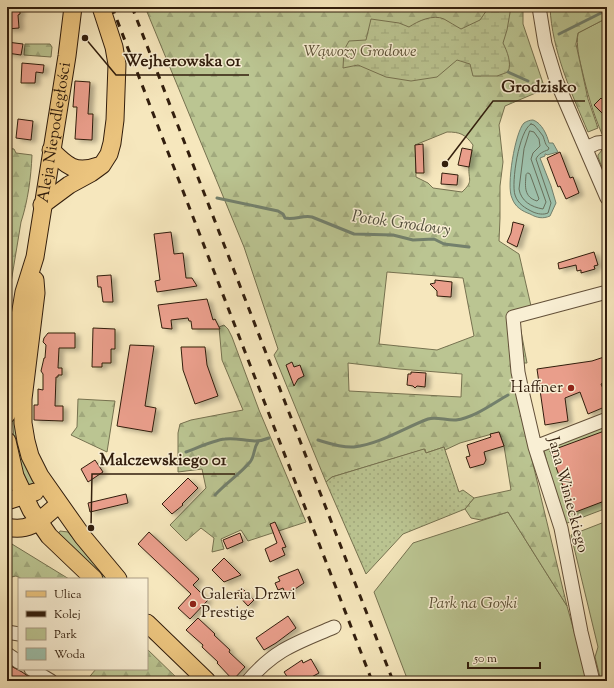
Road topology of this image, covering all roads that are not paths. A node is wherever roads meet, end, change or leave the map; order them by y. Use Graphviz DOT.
graph roads {
  1 [pos="74,7"];
  2 [pos="101,7"];
  3 [pos="539,7"];
  4 [pos="607,142"];
  5 [pos="586,148"];
  6 [pos="51,150"];
  7 [pos="102,165"];
  8 [pos="607,198"];
  9 [pos="42,205"];
  10 [pos="35,257"];
  11 [pos="607,292"];
  12 [pos="7,414"];
  13 [pos="607,419"];
  14 [pos="7,441"];
  15 [pos="535,447"];
  16 [pos="49,489"];
  17 [pos="13,499"];
  18 [pos="59,504"];
  19 [pos="39,521"];
  20 [pos="7,526"];
  21 [pos="93,578"];
  22 [pos="117,578"];
  23 [pos="148,624"];
  24 [pos="334,627"];
  25 [pos="7,632"];
  26 [pos="18,634"];
  27 [pos="7,654"];
  28 [pos="18,661"];
  29 [pos="33,670"];
  30 [pos="51,681"];
  31 [pos="207,681"];
  32 [pos="248,681"];
  33 [pos="593,681"];
  1 -- 6 [label="main road, Aleja Niepodległości"];
  2 -- 7 [label="main road"];
  3 -- 5 [label="street"];
  4 -- 5 [label="street"];
  5 -- 8 [label="street"];
  6 -- 7 [label="main road"];
  6 -- 9 [label="main road, Aleja Niepodległości"];
  7 -- 9 [label="main road"];
  9 -- 10 [label="main road, Aleja Niepodległości"];
  10 -- 12 [label="main road, Aleja Niepodległości"];
  10 -- 16 [label="main road, Aleja Niepodległości"];
  11 -- 15 [label="street, Jana Winieckiego"];
  13 -- 15 [label="street"];
  14 -- 17 [label="main road"];
  15 -- 33 [label="street, Jana Winieckiego"];
  16 -- 17 [label="main road"];
  16 -- 18 [label="main road, Aleja Niepodległości"];
  17 -- 19 [label="main road"];
  18 -- 19 [label="main road"];
  18 -- 22 [label="main road, Aleja Niepodległości"];
  19 -- 20 [label="main road"];
  19 -- 21 [label="main road"];
  23 -- 31 [label="main road"];
  24 -- 32 [label="street"];
  25 -- 26 [label="street"];
  27 -- 28 [label="street"];
  29 -- 30 [label="street"];
}
